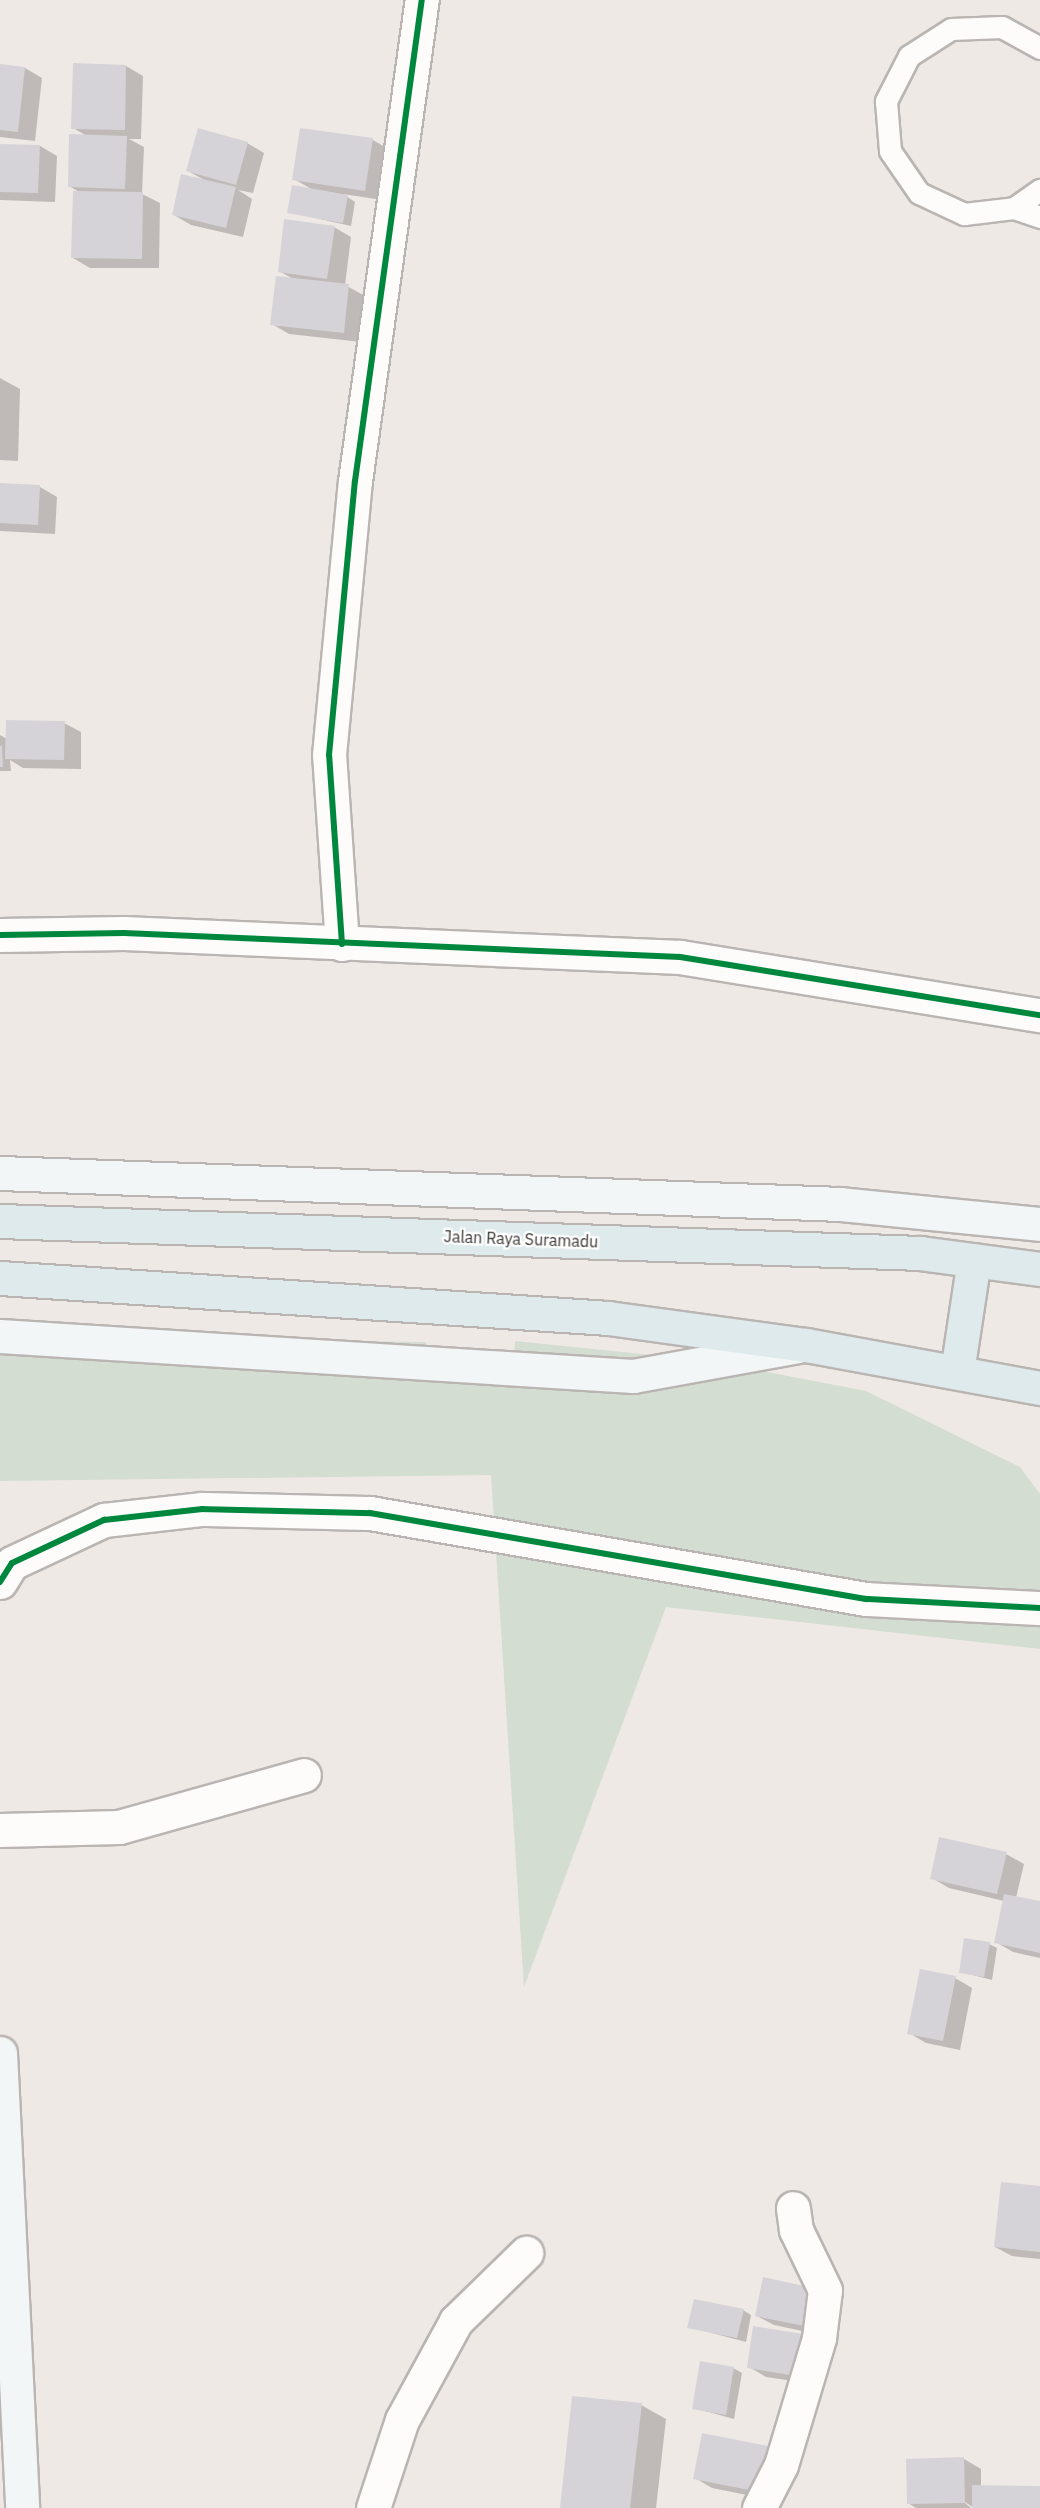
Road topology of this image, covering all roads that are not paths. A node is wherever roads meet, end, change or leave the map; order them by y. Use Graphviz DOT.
graph roads {
  1 [pos="422,0"];
  2 [pos="1040,48"];
  3 [pos="1040,190"];
  4 [pos="1014,208"];
  5 [pos="1040,217"];
  6 [pos="0,935"];
  7 [pos="342,944"];
  8 [pos="1040,1015"];
  9 [pos="0,1173"];
  10 [pos="0,1221"];
  11 [pos="1040,1224"];
  12 [pos="974,1260"];
  13 [pos="1040,1269"];
  14 [pos="0,1278"];
  15 [pos="0,1336"];
  16 [pos="806,1345"];
  17 [pos="957,1372"];
  18 [pos="1040,1388"];
  19 [pos="0,1582"];
  20 [pos="1040,1608"];
  21 [pos="304,1775"];
  22 [pos="0,1830"];
  23 [pos="0,2053"];
  24 [pos="793,2208"];
  25 [pos="526,2253"];
  26 [pos="22,2508"];
  27 [pos="373,2508"];
  28 [pos="759,2508"];
  1 -- 7 [label="street"];
  2 -- 4 [label="lane"];
  3 -- 4 [label="lane"];
  4 -- 5 [label="lane"];
  6 -- 7 [label="street"];
  7 -- 8 [label="street"];
  9 -- 11 [label="main road"];
  10 -- 12 [label="highway, Jalan Raya Suramadu"];
  12 -- 13 [label="highway, Jalan Raya Suramadu"];
  12 -- 17 [label="highway"];
  14 -- 16 [label="highway"];
  15 -- 16 [label="main road"];
  16 -- 17 [label="highway"];
  17 -- 18 [label="highway"];
  19 -- 20 [label="street"];
  21 -- 22 [label="street"];
  23 -- 26 [label="main road"];
  24 -- 28 [label="street"];
  25 -- 27 [label="street"];
}
